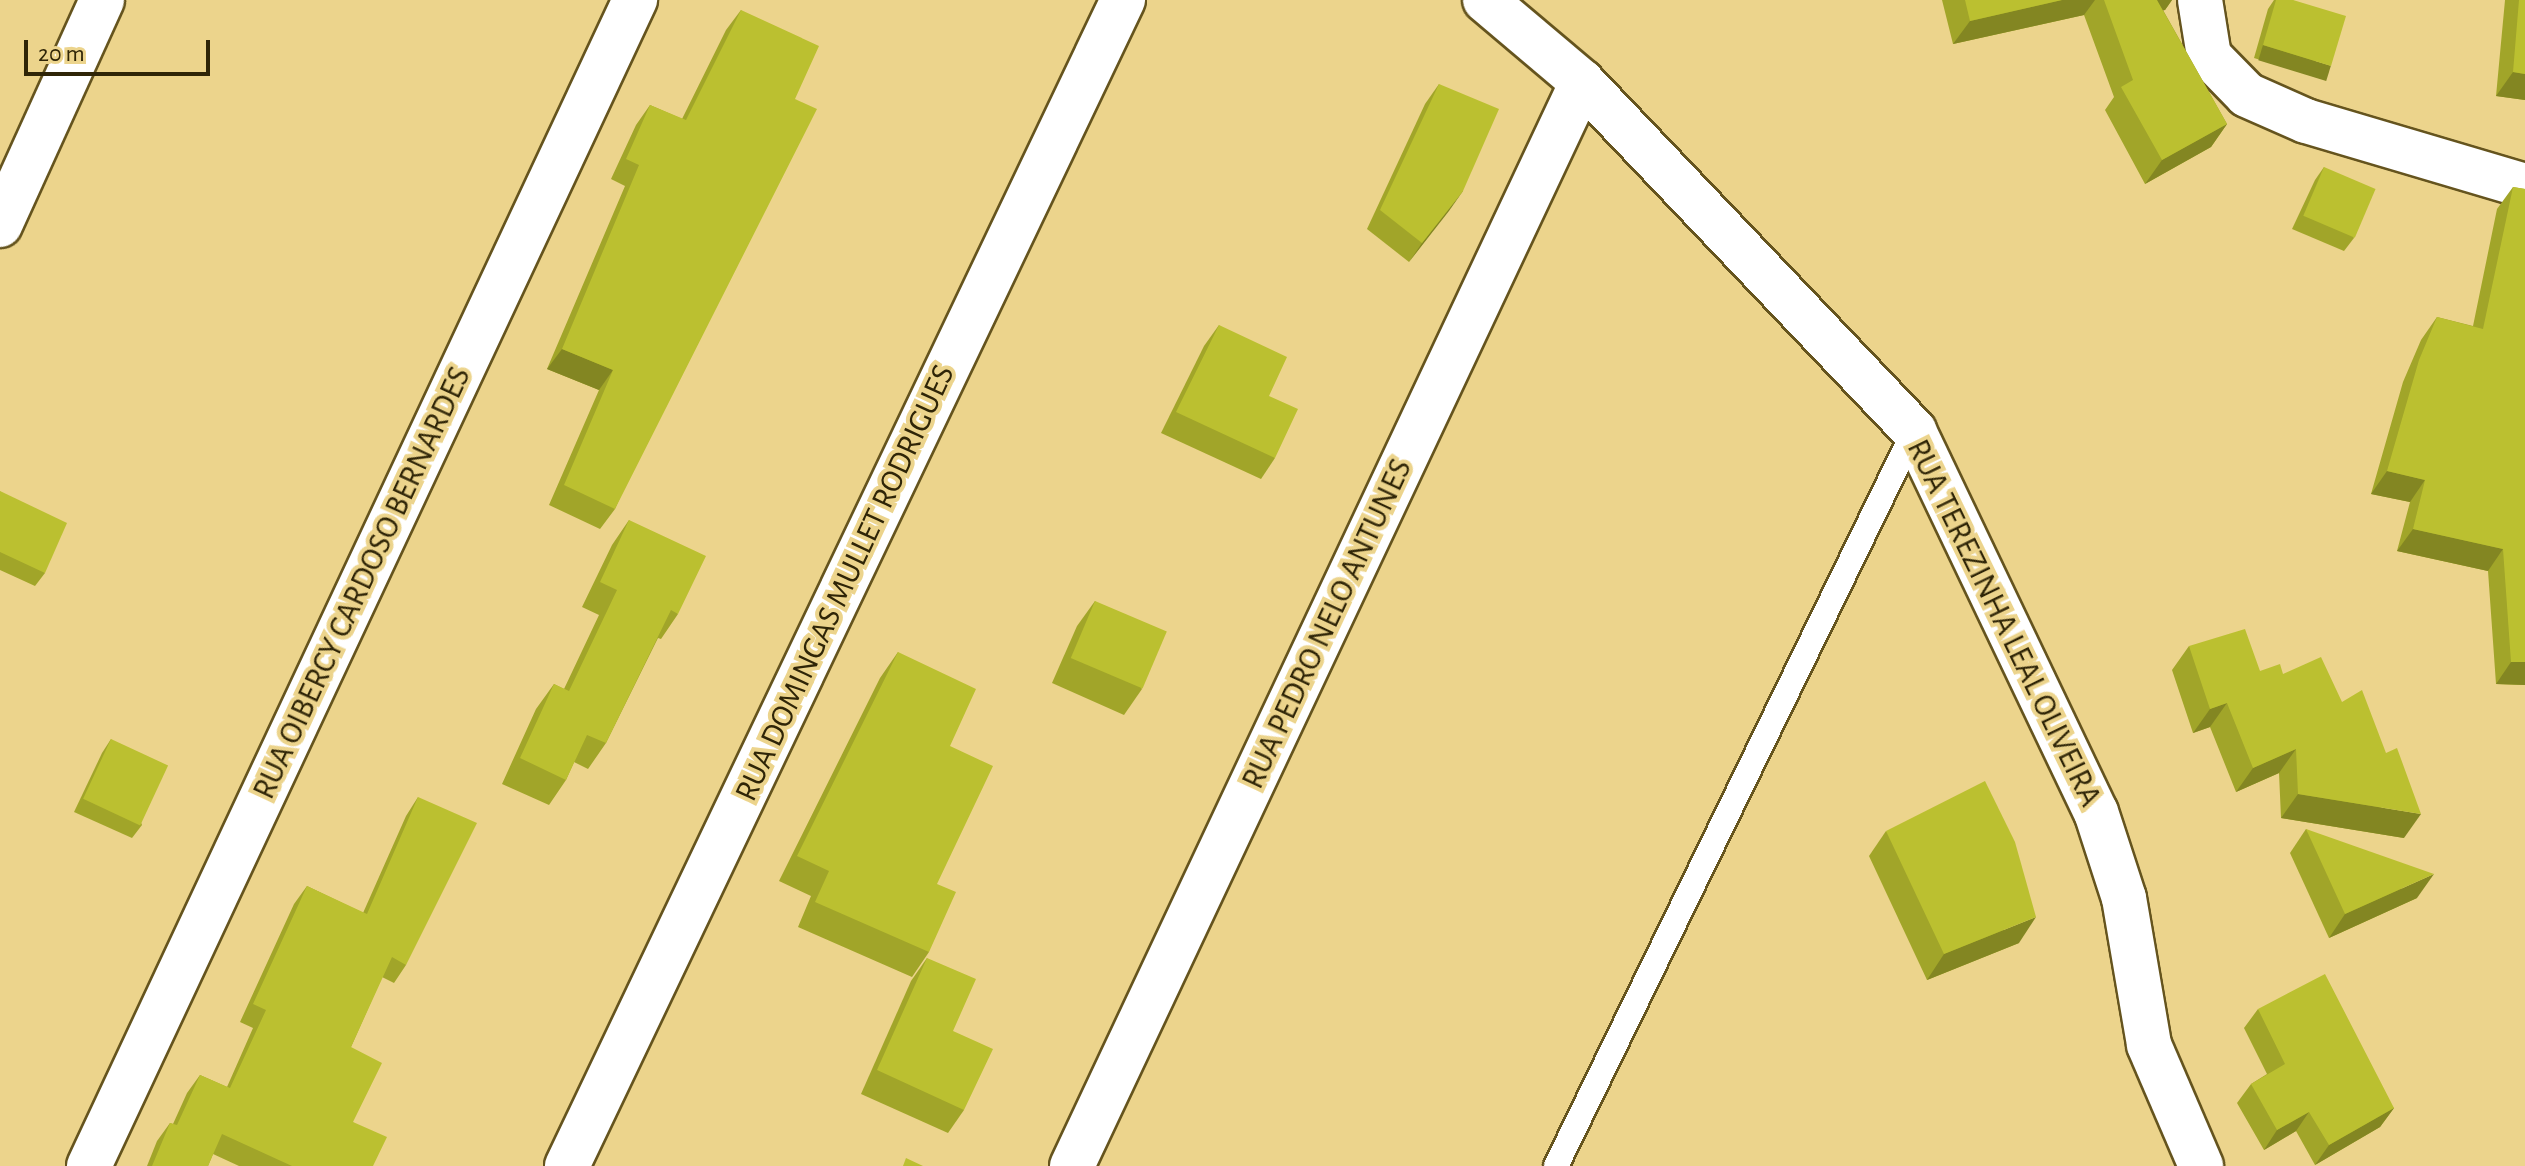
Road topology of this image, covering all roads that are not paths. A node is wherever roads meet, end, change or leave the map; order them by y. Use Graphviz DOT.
graph roads {
  1 [pos="102,0"];
  2 [pos="635,0"];
  3 [pos="1123,0"];
  4 [pos="1485,0"];
  5 [pos="2200,0"];
  6 [pos="1582,82"];
  7 [pos="2525,186"];
  8 [pos="0,225"];
  9 [pos="1914,431"];
  10 [pos="89,1166"];
  11 [pos="567,1166"];
  12 [pos="1072,1166"];
  13 [pos="1556,1166"];
  14 [pos="2201,1166"];
  1 -- 8 [label="street"];
  2 -- 10 [label="street, RUA OIBERCY CARDOSO BERNARDES"];
  3 -- 11 [label="street, RUA DOMINGAS MULLET RODRIGUES"];
  4 -- 6 [label="street, RUA TEREZINHA LEAL OLIVEIRA"];
  5 -- 7 [label="street"];
  6 -- 9 [label="street, RUA TEREZINHA LEAL OLIVEIRA"];
  6 -- 12 [label="street, RUA PEDRO NELO ANTUNES"];
  9 -- 13 [label="lane"];
  9 -- 14 [label="street, RUA TEREZINHA LEAL OLIVEIRA"];
}
